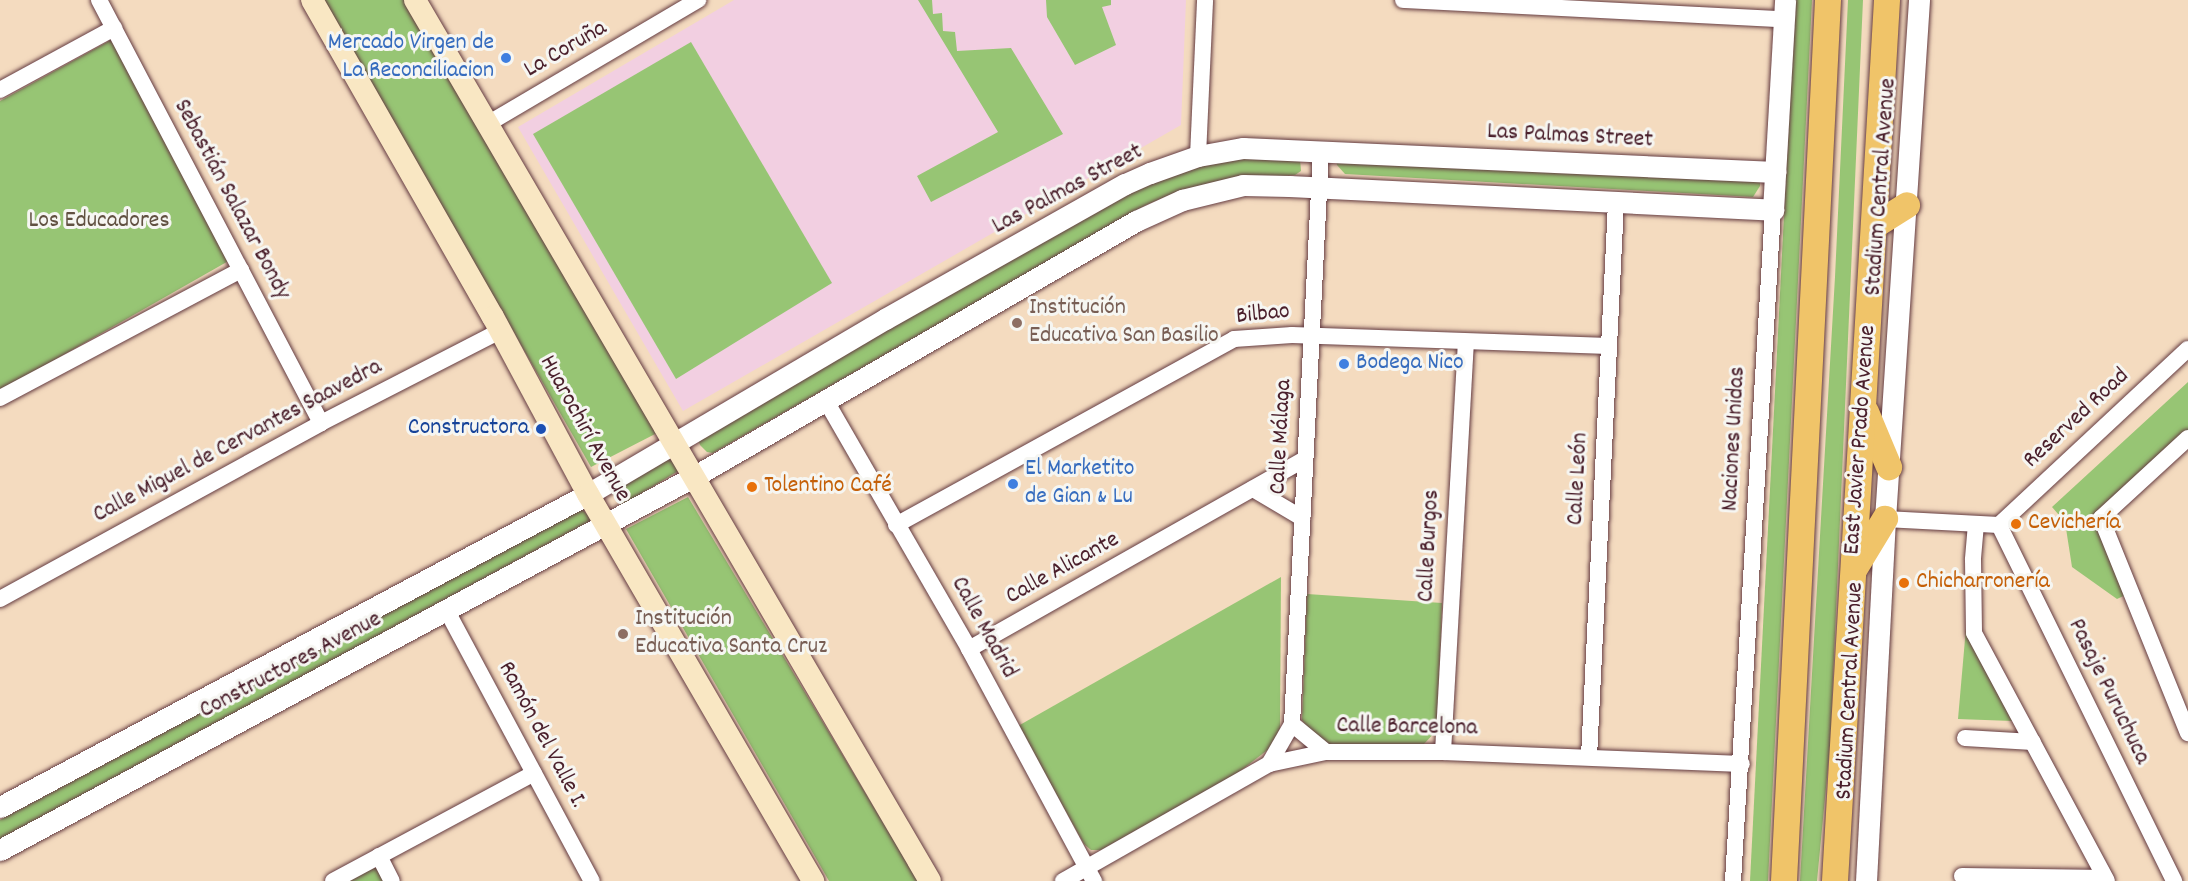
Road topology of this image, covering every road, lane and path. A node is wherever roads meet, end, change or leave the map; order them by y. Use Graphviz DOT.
graph roads {
  1 [pos="99,0"];
  2 [pos="312,0"];
  3 [pos="415,0"];
  4 [pos="698,0"];
  5 [pos="1205,0"];
  6 [pos="1403,0"];
  7 [pos="1828,0"];
  8 [pos="1887,0"];
  9 [pos="1919,0"];
  10 [pos="1475,2"];
  11 [pos="1633,6"];
  12 [pos="1784,9"];
  13 [pos="114,28"];
  14 [pos="0,90"];
  15 [pos="489,123"];
  16 [pos="1321,152"];
  17 [pos="1198,156"];
  18 [pos="1775,172"];
  19 [pos="1319,187"];
  20 [pos="1616,203"];
  21 [pos="1907,205"];
  22 [pos="1773,210"];
  23 [pos="1874,226"];
  24 [pos="241,270"];
  25 [pos="500,331"];
  26 [pos="1312,335"];
  27 [pos="1466,343"];
  28 [pos="1609,346"];
  29 [pos="2188,349"];
  30 [pos="0,398"];
  31 [pos="826,401"];
  32 [pos="1863,406"];
  33 [pos="321,423"];
  34 [pos="2188,438"];
  35 [pos="676,444"];
  36 [pos="1305,459"];
  37 [pos="1888,467"];
  38 [pos="695,476"];
  39 [pos="1253,489"];
  40 [pos="588,494"];
  41 [pos="1302,518"];
  42 [pos="1885,519"];
  43 [pos="605,523"];
  44 [pos="1976,524"];
  45 [pos="897,525"];
  46 [pos="2000,525"];
  47 [pos="1852,573"];
  48 [pos="0,599"];
  49 [pos="447,611"];
  50 [pos="969,649"];
  51 [pos="1292,724"];
  52 [pos="2188,733"];
  53 [pos="1965,738"];
  54 [pos="2033,742"];
  55 [pos="1326,752"];
  56 [pos="1443,752"];
  57 [pos="1589,757"];
  58 [pos="1269,764"];
  59 [pos="1742,764"];
  60 [pos="534,773"];
  61 [pos="0,807"];
  62 [pos="0,850"];
  63 [pos="379,856"];
  64 [pos="1090,875"];
  65 [pos="1962,876"];
  66 [pos="2106,880"];
  67 [pos="333,881"];
  68 [pos="392,881"];
  69 [pos="592,881"];
  70 [pos="813,881"];
  71 [pos="930,881"];
  72 [pos="1063,881"];
  73 [pos="1733,881"];
  74 [pos="1784,881"];
  75 [pos="1835,881"];
  76 [pos="1866,881"];
  77 [pos="2174,881"];
  1 -- 13 [label="street, Sebastián Salazar Bondy"];
  2 -- 25 [label="main road, Huarochirí Avenue"];
  3 -- 15 [label="main road"];
  4 -- 15 [label="street, La Coruña"];
  5 -- 17 [label="street"];
  6 -- 10 [label="street"];
  7 -- 74 [label="main road"];
  8 -- 23 [label="main road, East Javier Prado Avenue"];
  9 -- 21 [label="street, Stadium Central Avenue"];
  10 -- 11 [label="street"];
  11 -- 12 [label="street"];
  12 -- 18 [label="street, Naciones Unidas"];
  13 -- 14 [label="street"];
  13 -- 24 [label="street, Sebastián Salazar Bondy"];
  15 -- 35 [label="main road"];
  16 -- 17 [label="street, Las Palmas Street"];
  16 -- 18 [label="street, Las Palmas Street"];
  16 -- 19 [label="street, Calle Málaga"];
  17 -- 35 [label="street, Las Palmas Street"];
  18 -- 22 [label="street, Naciones Unidas"];
  19 -- 20 [label="street"];
  19 -- 26 [label="street, Calle Málaga"];
  19 -- 31 [label="street"];
  20 -- 22 [label="street"];
  20 -- 28 [label="street, Calle León"];
  21 -- 23 [label="main road"];
  21 -- 37 [label="street, Stadium Central Avenue"];
  22 -- 59 [label="street, Naciones Unidas"];
  23 -- 32 [label="main road, East Javier Prado Avenue"];
  24 -- 30 [label="street"];
  24 -- 33 [label="street, Sebastián Salazar Bondy"];
  25 -- 33 [label="street, Calle Miguel de Cervantes Saavedra"];
  25 -- 40 [label="main road, Huarochirí Avenue"];
  26 -- 27 [label="street, Bilbao"];
  26 -- 36 [label="street, Calle Málaga"];
  26 -- 45 [label="street, Bilbao"];
  27 -- 28 [label="street, Bilbao"];
  27 -- 56 [label="street, Calle Burgos"];
  28 -- 57 [label="street, Calle León"];
  29 -- 46 [label="street, Reserved Road"];
  31 -- 38 [label="street"];
  31 -- 45 [label="street, Calle Madrid"];
  32 -- 37 [label="main road"];
  32 -- 47 [label="main road, East Javier Prado Avenue"];
  33 -- 48 [label="street, Calle Miguel de Cervantes Saavedra"];
  34 -- 52 [label="street"];
  35 -- 38 [label="main road"];
  35 -- 40 [label="street, Las Palmas Street"];
  36 -- 39 [label="street, Calle Alicante"];
  36 -- 41 [label="street, Calle Málaga"];
  37 -- 42 [label="street, Stadium Central Avenue"];
  38 -- 43 [label="street, Constructores Avenue"];
  38 -- 71 [label="main road"];
  39 -- 41 [label="street"];
  39 -- 50 [label="street, Calle Alicante"];
  40 -- 43 [label="main road, Huarochirí Avenue"];
  40 -- 61 [label="street, Constructores Avenue"];
  41 -- 51 [label="street, Calle Málaga"];
  42 -- 44 [label="street"];
  42 -- 47 [label="main road"];
  42 -- 76 [label="street, Stadium Central Avenue"];
  43 -- 49 [label="street, Constructores Avenue"];
  43 -- 70 [label="main road, Huarochirí Avenue"];
  44 -- 46 [label="street"];
  44 -- 54 [label="street"];
  45 -- 50 [label="street, Calle Madrid"];
  46 -- 77 [label="street, Pasaje Puruchuca"];
  47 -- 75 [label="main road, East Javier Prado Avenue"];
  49 -- 60 [label="street, Ramón del Valle I."];
  49 -- 62 [label="street, Constructores Avenue"];
  50 -- 64 [label="street, Calle Madrid"];
  51 -- 55 [label="street, Calle Barcelona"];
  51 -- 58 [label="street"];
  53 -- 54 [label="street"];
  54 -- 66 [label="street"];
  55 -- 56 [label="street, Calle Barcelona"];
  55 -- 58 [label="street"];
  56 -- 57 [label="street, Calle Barcelona"];
  57 -- 59 [label="street, Calle Barcelona"];
  58 -- 64 [label="street"];
  59 -- 73 [label="street, Naciones Unidas"];
  60 -- 63 [label="street"];
  60 -- 69 [label="street, Ramón del Valle I."];
  63 -- 67 [label="street"];
  63 -- 68 [label="street"];
  64 -- 72 [label="street"];
  65 -- 66 [label="street"];
}
